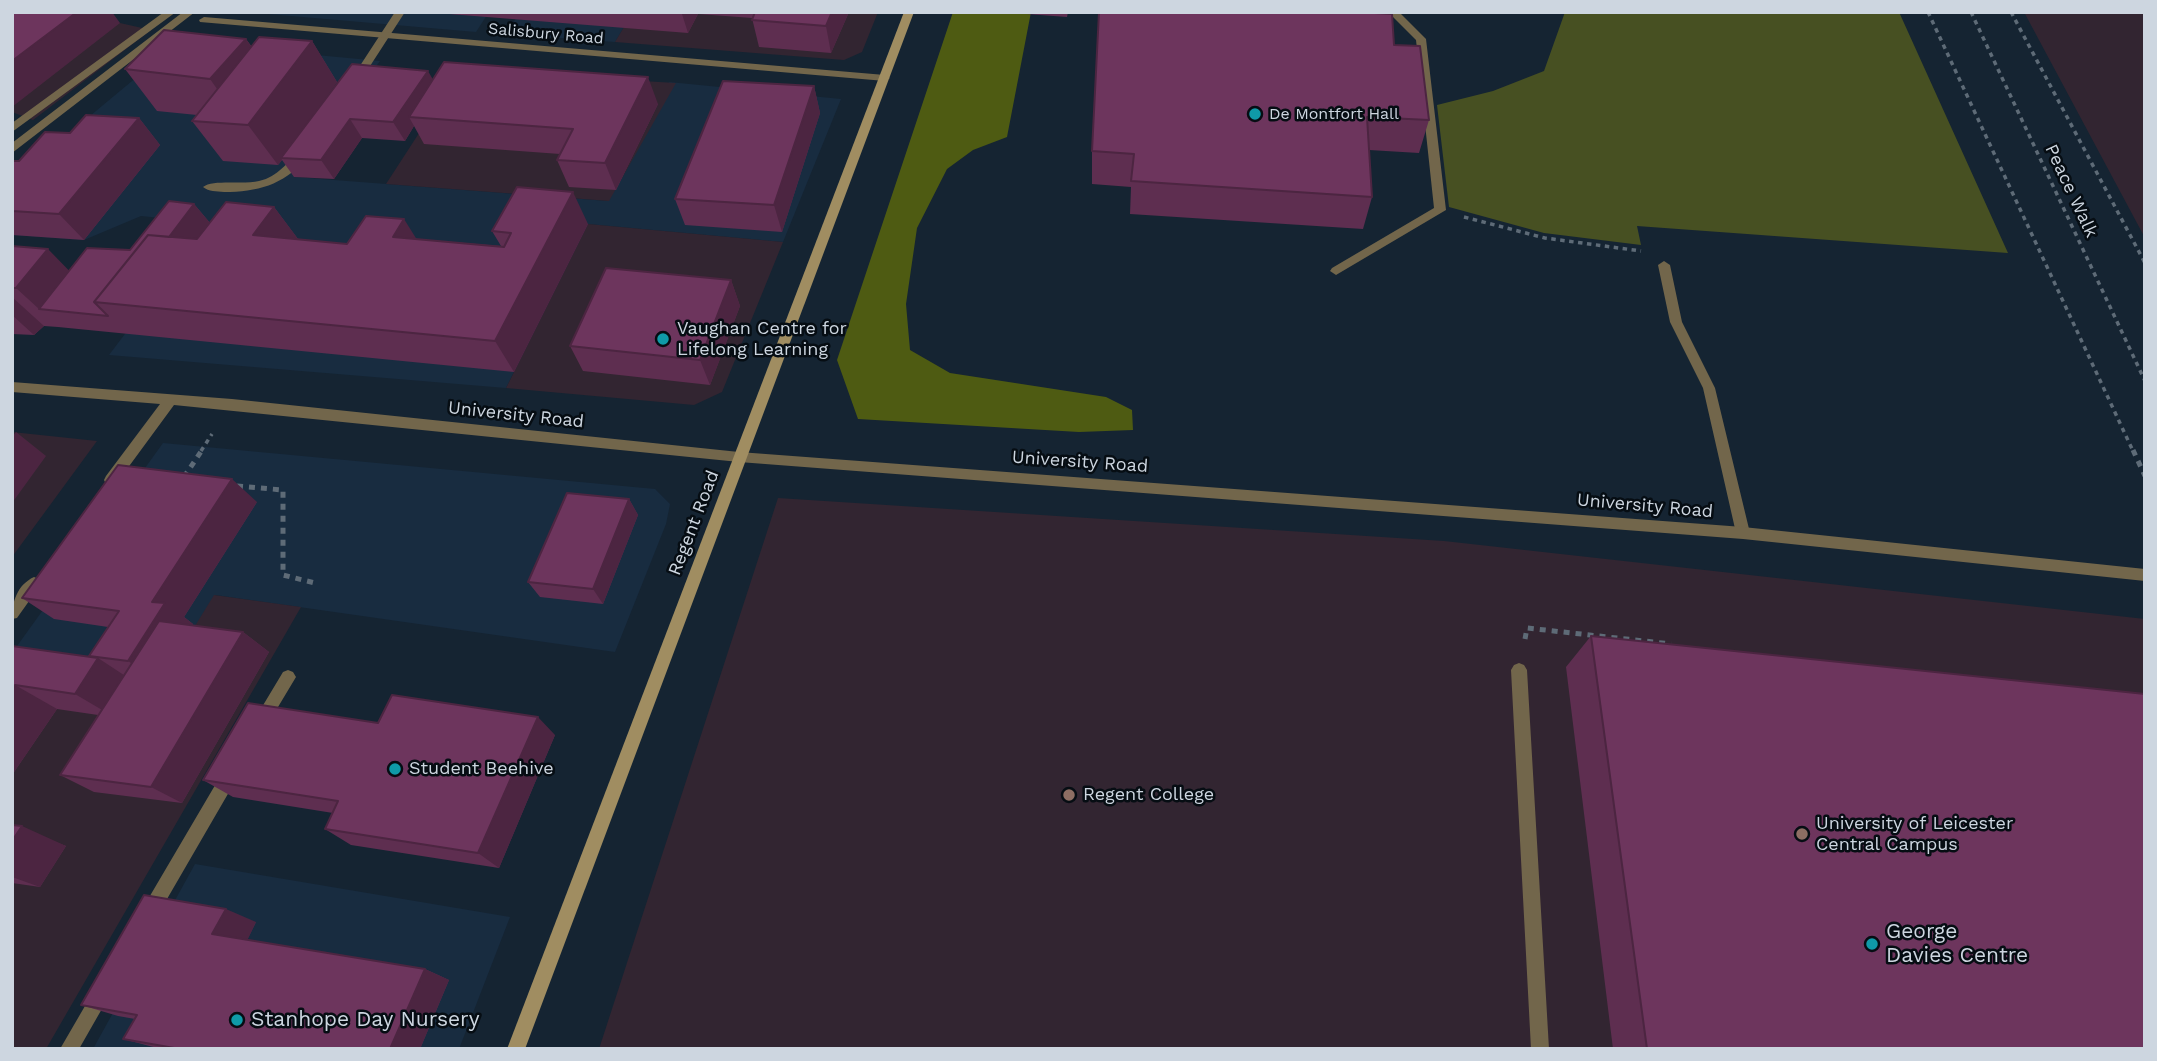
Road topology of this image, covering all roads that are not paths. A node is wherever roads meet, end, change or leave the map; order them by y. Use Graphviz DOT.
graph roads {
  1 [pos="156,12"];
  2 [pos="190,12"];
  3 [pos="400,12"];
  4 [pos="909,12"];
  5 [pos="1392,12"];
  6 [pos="170,13"];
  7 [pos="204,20"];
  8 [pos="388,36"];
  9 [pos="885,78"];
  10 [pos="347,93"];
  11 [pos="12,129"];
  12 [pos="12,149"];
  13 [pos="307,149"];
  14 [pos="209,187"];
  15 [pos="1664,265"];
  16 [pos="1336,271"];
  17 [pos="12,387"];
  18 [pos="171,399"];
  19 [pos="739,457"];
  20 [pos="100,495"];
  21 [pos="1743,533"];
  22 [pos="44,570"];
  23 [pos="2145,575"];
  24 [pos="12,613"];
  25 [pos="1519,670"];
  26 [pos="288,677"];
  27 [pos="252,737"];
  28 [pos="238,761"];
  29 [pos="139,929"];
  30 [pos="111,977"];
  31 [pos="69,1049"];
  32 [pos="516,1049"];
  33 [pos="1540,1049"];
  1 -- 6 [label="street"];
  2 -- 12 [label="street"];
  3 -- 8 [label="street"];
  4 -- 9 [label="street, Regent Road"];
  5 -- 16 [label="street"];
  6 -- 11 [label="street"];
  7 -- 8 [label="street, Salisbury Road"];
  8 -- 9 [label="street, Salisbury Road"];
  8 -- 10 [label="street"];
  9 -- 19 [label="street, Regent Road"];
  13 -- 14 [label="street"];
  15 -- 21 [label="street"];
  17 -- 18 [label="street, University Road"];
  18 -- 19 [label="street, University Road"];
  18 -- 20 [label="street"];
  19 -- 21 [label="street, University Road"];
  19 -- 32 [label="street, Regent Road"];
  21 -- 23 [label="street, University Road"];
  22 -- 24 [label="street"];
  25 -- 33 [label="street"];
  26 -- 27 [label="street"];
  28 -- 29 [label="street"];
  30 -- 31 [label="street"];
}
